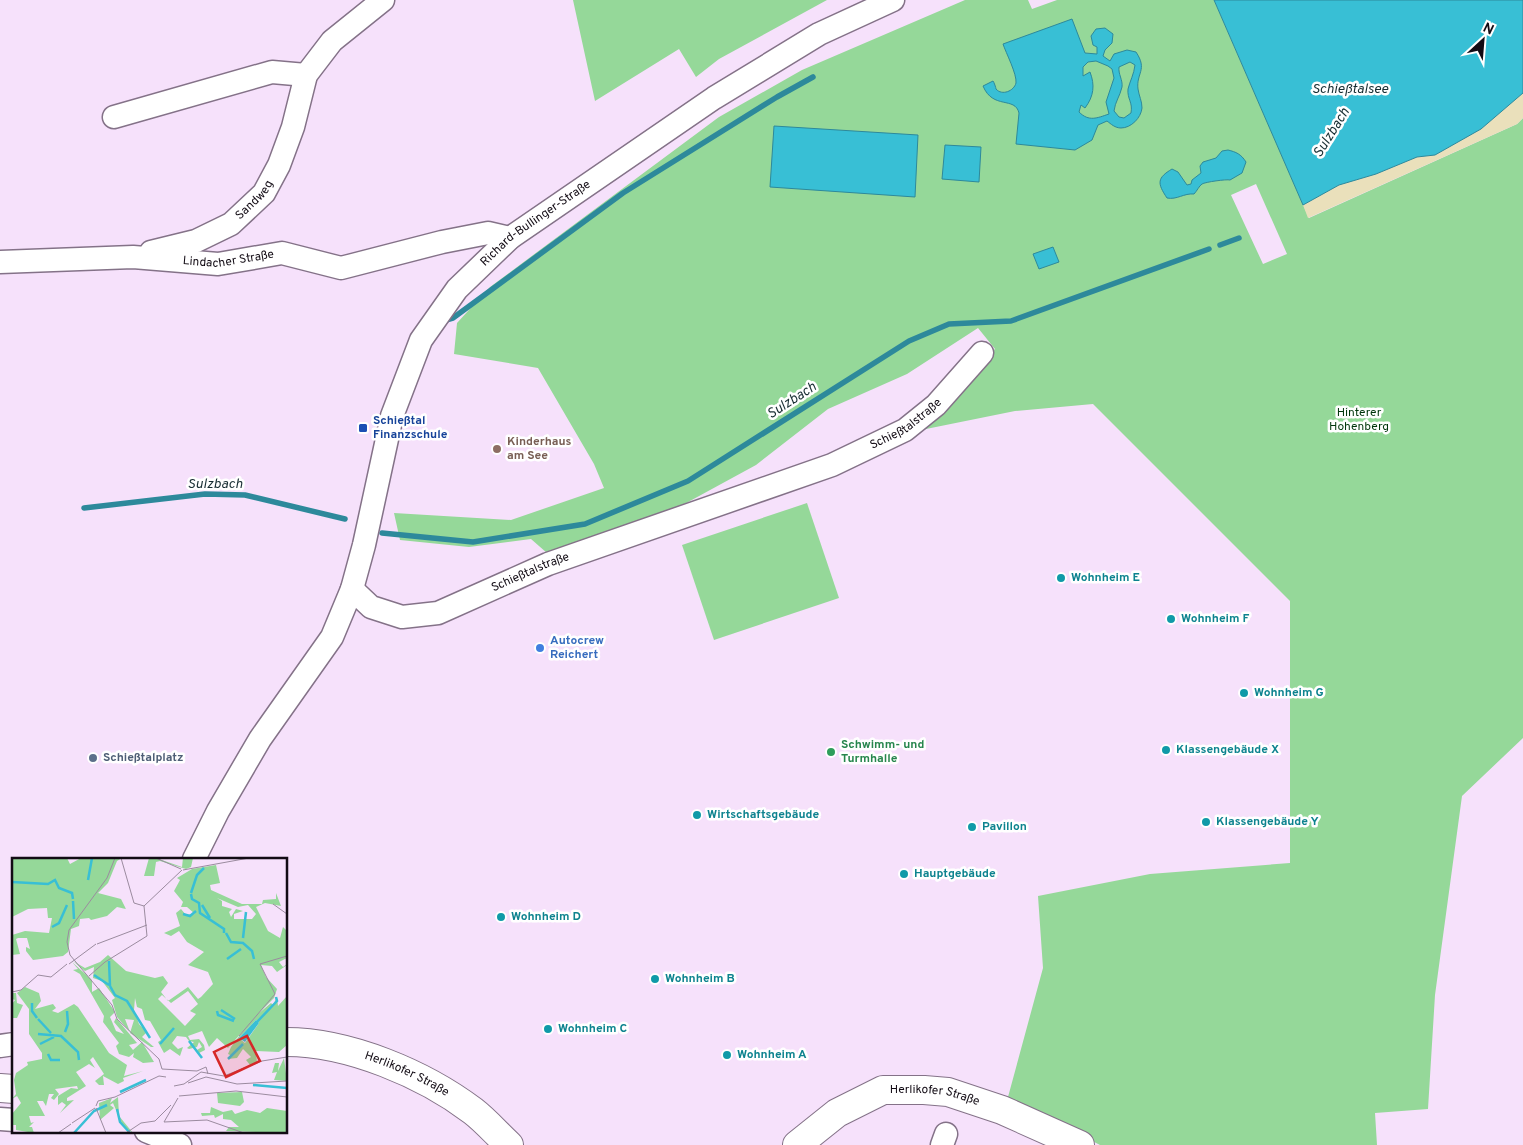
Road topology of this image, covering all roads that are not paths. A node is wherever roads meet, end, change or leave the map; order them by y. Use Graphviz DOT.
graph roads {
  1 [pos="383,0"];
  2 [pos="893,0"];
  3 [pos="306,75"];
  4 [pos="114,117"];
  5 [pos="510,238"];
  6 [pos="133,257"];
  7 [pos="0,262"];
  8 [pos="982,353"];
  9 [pos="352,589"];
  10 [pos="194,858"];
  11 [pos="288,1042"];
  12 [pos="148,1132"];
  13 [pos="180,1145"];
  14 [pos="509,1145"];
  15 [pos="797,1145"];
  16 [pos="1080,1145"];
  1 -- 3 [label="street, Sandweg"];
  2 -- 5 [label="street, Richard-Bullinger-Straße"];
  3 -- 4 [label="street"];
  3 -- 6 [label="street, Sandweg"];
  5 -- 6 [label="street, Lindacher Straße"];
  5 -- 9 [label="street, Richard-Bullinger-Straße"];
  6 -- 7 [label="street, Lindacher Straße"];
  8 -- 9 [label="street, Schießtalstraße"];
  9 -- 10 [label="street"];
  11 -- 14 [label="main road, Herlikofer Straße"];
  12 -- 13 [label="street"];
  15 -- 16 [label="main road, Herlikofer Straße"];
}
